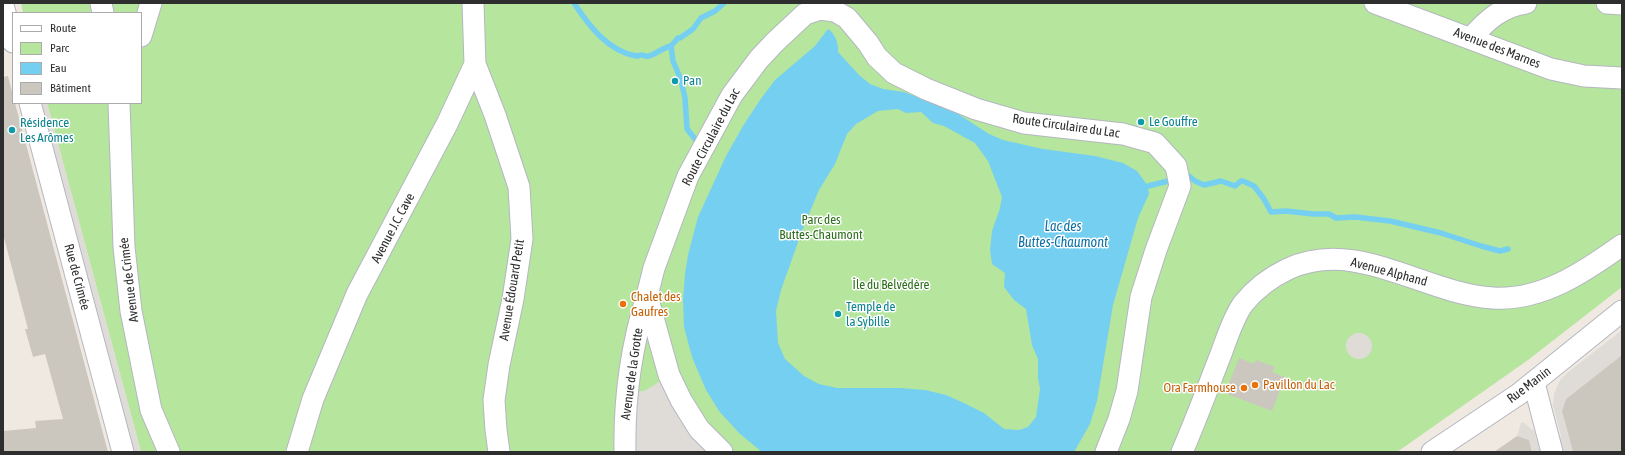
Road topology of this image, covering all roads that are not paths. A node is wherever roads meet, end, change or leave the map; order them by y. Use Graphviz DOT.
graph roads {
  1 [pos="151,3"];
  2 [pos="473,3"];
  3 [pos="1376,3"];
  4 [pos="1526,3"];
  5 [pos="1607,3"];
  6 [pos="3,4"];
  7 [pos="1622,4"];
  8 [pos="142,33"];
  9 [pos="12,38"];
  10 [pos="1470,38"];
  11 [pos="475,64"];
  12 [pos="1622,78"];
  13 [pos="30,104"];
  14 [pos="120,104"];
  15 [pos="1622,245"];
  16 [pos="647,296"];
  17 [pos="1622,312"];
  18 [pos="1534,383"];
  19 [pos="123,452"];
  20 [pos="169,452"];
  21 [pos="297,452"];
  22 [pos="499,452"];
  23 [pos="625,452"];
  24 [pos="722,452"];
  25 [pos="1106,452"];
  26 [pos="1182,452"];
  27 [pos="1432,452"];
  28 [pos="1552,452"];
  1 -- 8 [label="street"];
  2 -- 11 [label="street, Avenue J.C. Cave"];
  3 -- 10 [label="street, Avenue des Marnes"];
  4 -- 10 [label="street"];
  5 -- 7 [label="street"];
  6 -- 9 [label="street"];
  10 -- 12 [label="street, Avenue des Marnes"];
  11 -- 21 [label="street, Avenue J.C. Cave"];
  11 -- 22 [label="street, Avenue Édouard Petit"];
  13 -- 19 [label="street, Rue de Crimée"];
  14 -- 20 [label="street, Avenue de Crimée"];
  15 -- 26 [label="street, Avenue Alphand"];
  16 -- 23 [label="street, Avenue de la Grotte"];
  16 -- 24 [label="street, Route Circulaire du Lac"];
  16 -- 25 [label="street, Route Circulaire du Lac"];
  17 -- 18 [label="street, Rue Manin"];
  18 -- 27 [label="street, Rue Manin"];
  18 -- 28 [label="street"];
}
